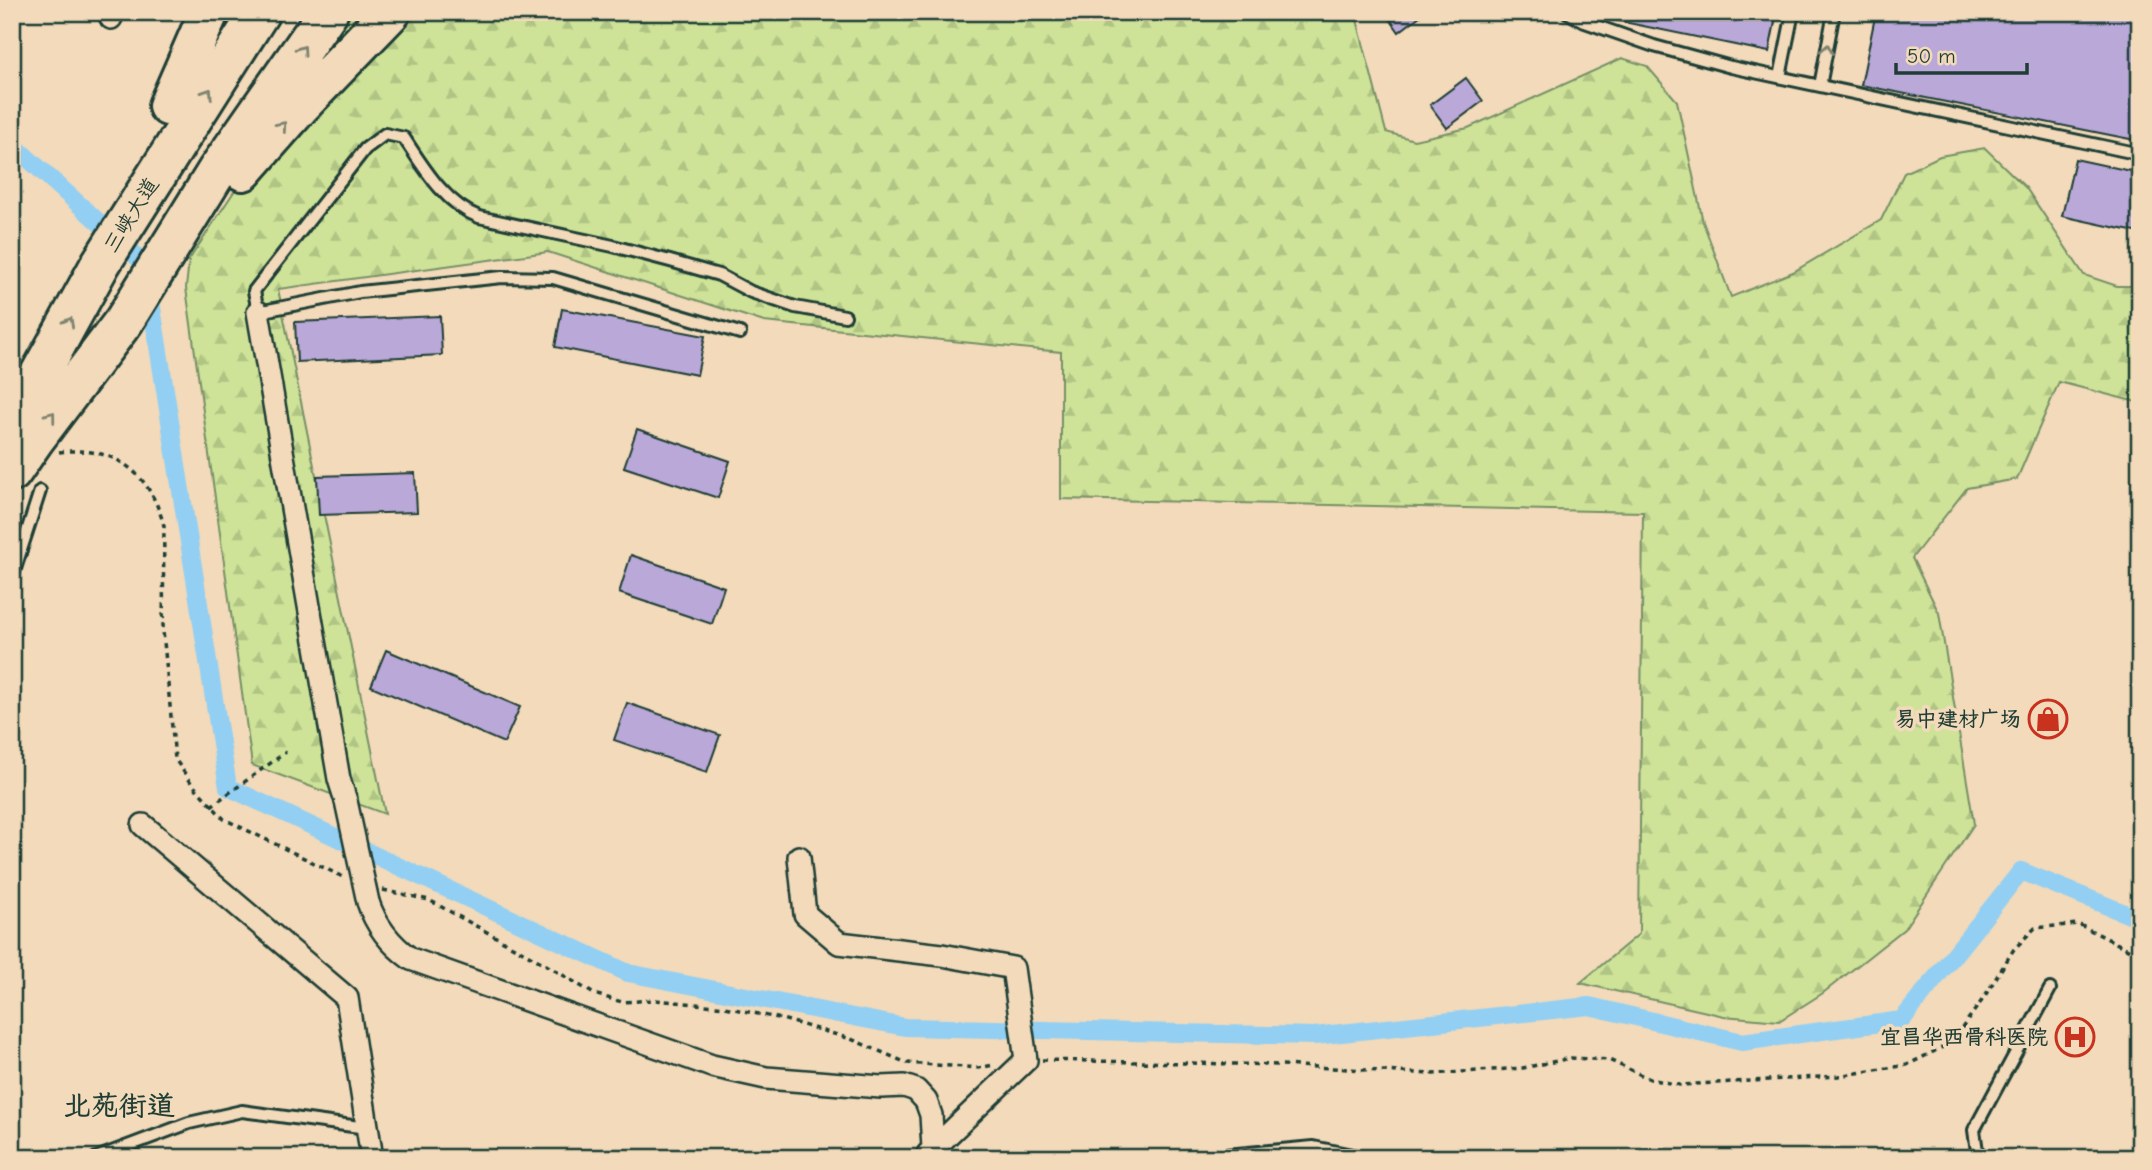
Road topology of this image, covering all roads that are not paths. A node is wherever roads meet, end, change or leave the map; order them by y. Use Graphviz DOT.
graph roads {
  1 [pos="209,12"];
  2 [pos="230,12"];
  3 [pos="260,12"];
  4 [pos="328,12"];
  5 [pos="391,12"];
  6 [pos="1567,12"];
  7 [pos="1793,12"];
  8 [pos="1834,12"];
  9 [pos="1780,77"];
  10 [pos="1820,86"];
  11 [pos="163,131"];
  12 [pos="2140,153"];
  13 [pos="92,255"];
  14 [pos="157,270"];
  15 [pos="258,312"];
  16 [pos="845,316"];
  17 [pos="740,333"];
  18 [pos="12,373"];
  19 [pos="12,425"];
  20 [pos="26,482"];
  21 [pos="12,579"];
  22 [pos="143,825"];
  23 [pos="799,858"];
  24 [pos="2050,989"];
  25 [pos="367,1128"];
  26 [pos="929,1153"];
  27 [pos="12,1156"];
  28 [pos="21,1158"];
  29 [pos="96,1158"];
  30 [pos="372,1158"];
  31 [pos="1193,1158"];
  32 [pos="1367,1158"];
  33 [pos="1978,1158"];
  1 -- 11 [label="highway"];
  2 -- 11 [label="highway, 三峡大道"];
  11 -- 3 [label="highway, 三峡大道, one-way"];
  14 -- 4 [label="highway, one-way"];
  14 -- 5 [label="highway, one-way"];
  6 -- 9 [label="lane"];
  7 -- 9 [label="lane"];
  10 -- 8 [label="lane, one-way"];
  9 -- 10 [label="lane"];
  10 -- 12 [label="lane"];
  11 -- 13 [label="highway, 三峡大道"];
  13 -- 18 [label="highway, 三峡大道"];
  19 -- 13 [label="highway, 三峡大道, one-way"];
  20 -- 14 [label="highway, one-way"];
  15 -- 16 [label="lane"];
  15 -- 17 [label="lane"];
  15 -- 26 [label="street, bridge"];
  20 -- 21 [label="lane"];
  22 -- 25 [label="street"];
  23 -- 26 [label="street"];
  24 -- 33 [label="lane"];
  25 -- 29 [label="lane"];
  25 -- 30 [label="street"];
  27 -- 28 [label="lane"];
  31 -- 32 [label="lane"];
}
